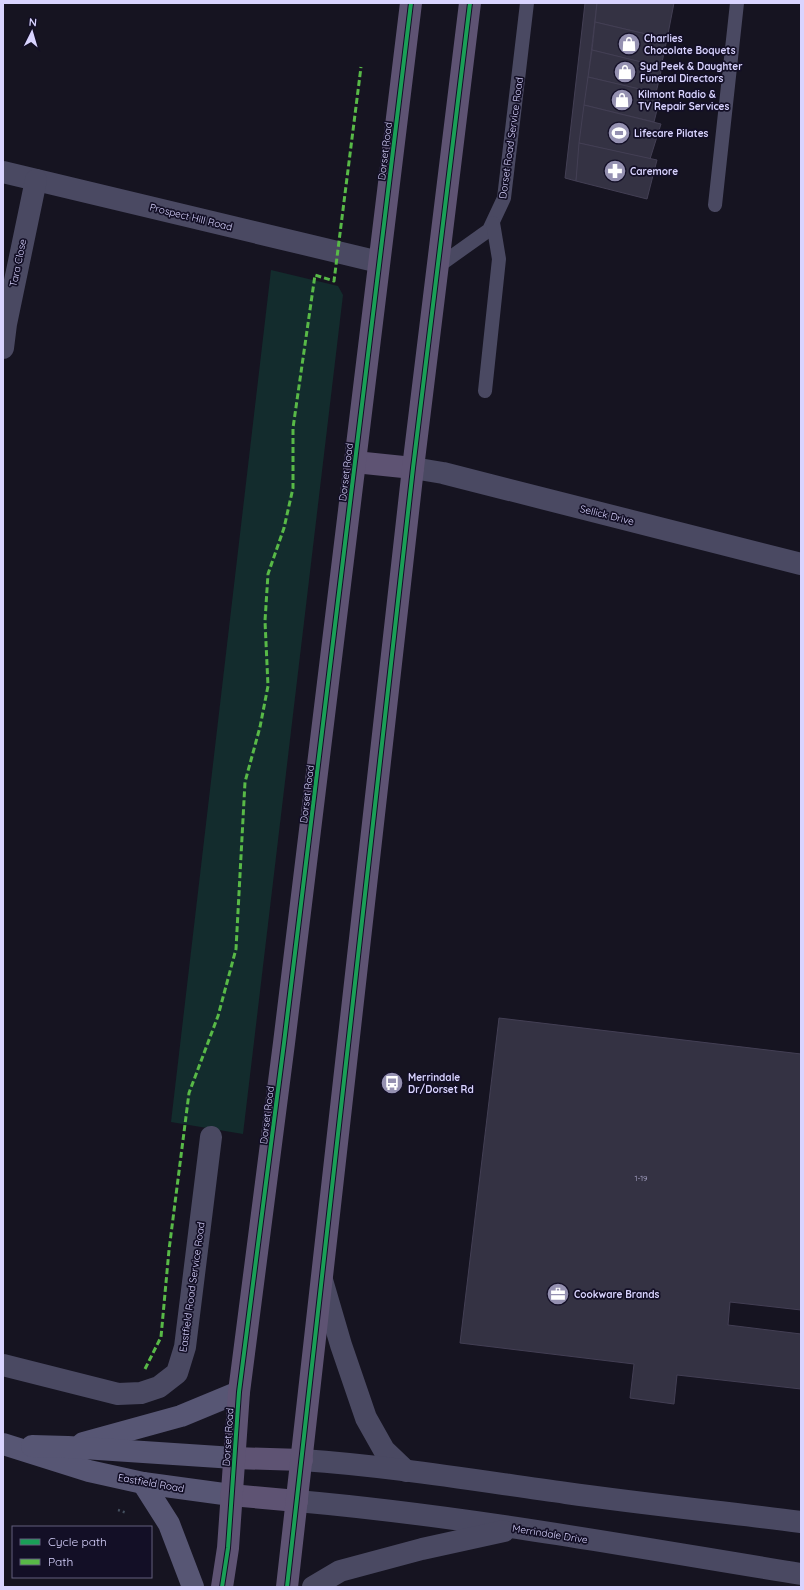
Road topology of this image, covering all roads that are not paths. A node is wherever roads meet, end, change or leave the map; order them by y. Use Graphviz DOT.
graph roads {
  1 [pos="411,3"];
  2 [pos="470,3"];
  3 [pos="737,3"];
  4 [pos="525,5"];
  5 [pos="3,172"];
  6 [pos="36,180"];
  7 [pos="715,205"];
  8 [pos="493,222"];
  9 [pos="379,262"];
  10 [pos="437,267"];
  11 [pos="3,348"];
  12 [pos="485,391"];
  13 [pos="355,462"];
  14 [pos="413,468"];
  15 [pos="801,564"];
  16 [pos="211,1137"];
  17 [pos="322,1280"];
  18 [pos="3,1365"];
  19 [pos="239,1392"];
  20 [pos="6,1445"];
  21 [pos="68,1447"];
  22 [pos="234,1458"];
  23 [pos="302,1460"];
  24 [pos="406,1471"];
  25 [pos="143,1483"];
  26 [pos="231,1495"];
  27 [pos="297,1501"];
  28 [pos="801,1522"];
  29 [pos="516,1528"];
  30 [pos="801,1574"];
  31 [pos="193,1587"];
  32 [pos="222,1587"];
  33 [pos="287,1587"];
  34 [pos="313,1587"];
  1 -- 9 [label="main road, Dorset Road"];
  2 -- 10 [label="main road"];
  3 -- 7 [label="lane"];
  4 -- 8 [label="lane, Dorset Road Service Road"];
  5 -- 6 [label="street, Prospect Hill Road"];
  6 -- 9 [label="street, Prospect Hill Road"];
  6 -- 11 [label="street, Tara Close"];
  8 -- 10 [label="lane, Dorset Road Service Road"];
  8 -- 12 [label="lane"];
  9 -- 13 [label="main road, Dorset Road"];
  10 -- 14 [label="main road"];
  13 -- 14 [label="main road"];
  13 -- 19 [label="main road, Dorset Road"];
  14 -- 15 [label="street, Sellick Drive"];
  14 -- 17 [label="main road"];
  16 -- 18 [label="street, Eastfield Road Service Road"];
  17 -- 23 [label="main road"];
  17 -- 24 [label="street"];
  19 -- 21 [label="main road"];
  19 -- 22 [label="main road, Dorset Road"];
  20 -- 21 [label="main road, Eastfield Road"];
  20 -- 25 [label="main road, Eastfield Road"];
  21 -- 22 [label="main road, Eastfield Road"];
  22 -- 23 [label="main road, Eastfield Road"];
  22 -- 26 [label="main road, Dorset Road"];
  23 -- 24 [label="street"];
  23 -- 27 [label="main road"];
  24 -- 28 [label="street"];
  25 -- 26 [label="main road, Eastfield Road"];
  25 -- 31 [label="main road"];
  26 -- 27 [label="main road, Eastfield Road"];
  26 -- 32 [label="main road, Dorset Road"];
  27 -- 29 [label="street, Merrindale Drive"];
  27 -- 33 [label="main road"];
  29 -- 30 [label="street, Merrindale Drive"];
  29 -- 34 [label="street"];
}
